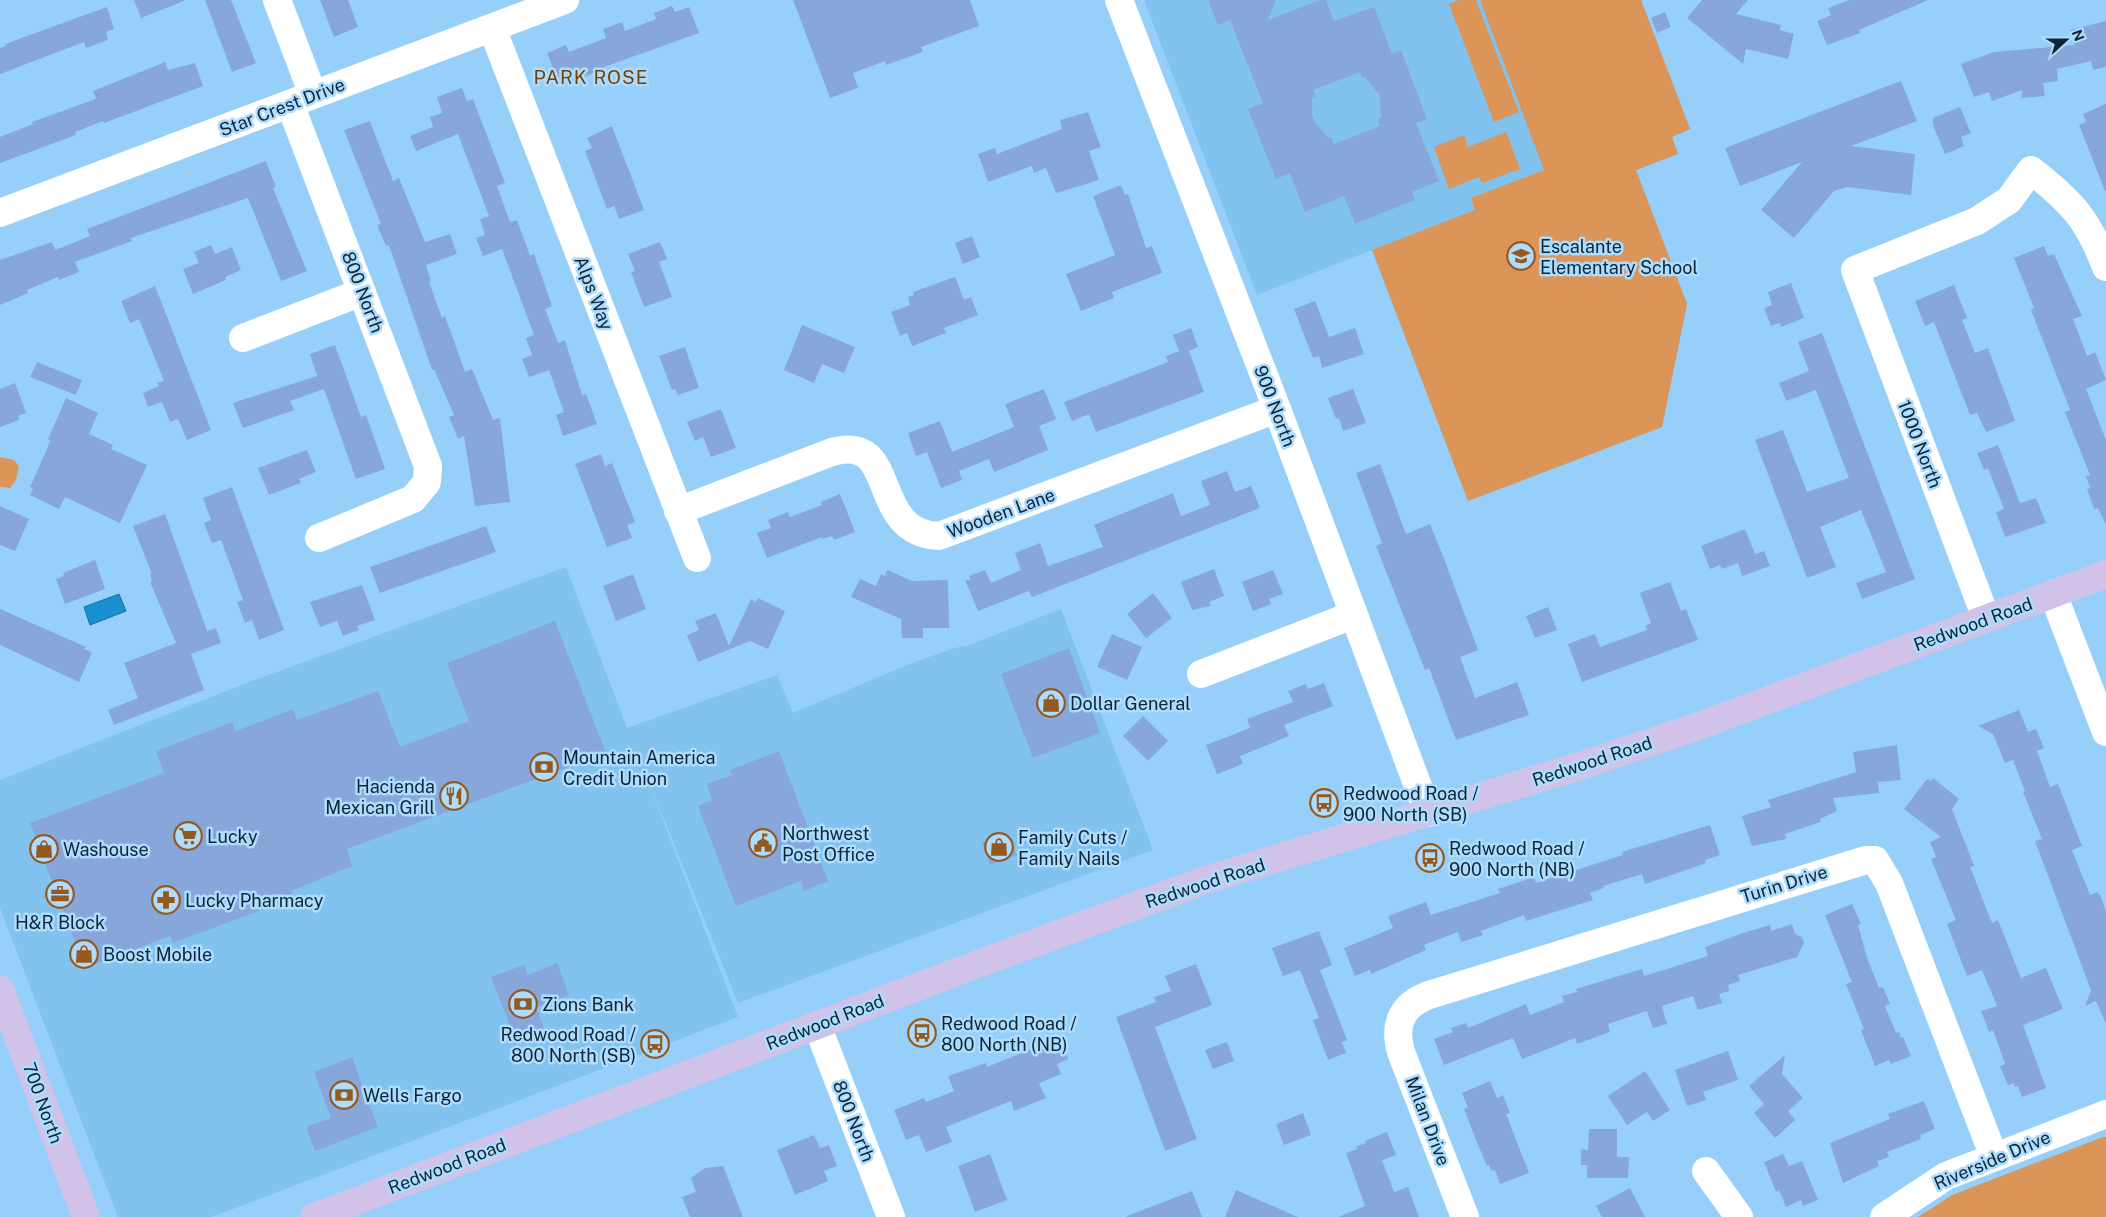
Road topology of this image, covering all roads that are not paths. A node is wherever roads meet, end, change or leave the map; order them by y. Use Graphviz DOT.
graph roads {
  1 [pos="277,0"];
  2 [pos="565,0"];
  3 [pos="1119,0"];
  4 [pos="492,28"];
  5 [pos="302,100"];
  6 [pos="0,214"];
  7 [pos="2106,267"];
  8 [pos="362,292"];
  9 [pos="243,338"];
  10 [pos="1277,409"];
  11 [pos="678,511"];
  12 [pos="319,538"];
  13 [pos="697,558"];
  14 [pos="2106,574"];
  15 [pos="2053,594"];
  16 [pos="1353,616"];
  17 [pos="1986,618"];
  18 [pos="1201,674"];
  19 [pos="2106,732"];
  20 [pos="1428,813"];
  21 [pos="0,990"];
  22 [pos="1399,1024"];
  23 [pos="817,1026"];
  24 [pos="2106,1114"];
  25 [pos="1994,1157"];
  26 [pos="1706,1172"];
  27 [pos="86,1217"];
  28 [pos="314,1217"];
  29 [pos="890,1217"];
  30 [pos="1465,1217"];
  31 [pos="1739,1217"];
  32 [pos="1884,1217"];
  1 -- 5 [label="street, 800 North"];
  2 -- 4 [label="street, Star Crest Drive"];
  3 -- 10 [label="street, 900 North"];
  4 -- 5 [label="street, Star Crest Drive"];
  4 -- 11 [label="street, Alps Way"];
  5 -- 6 [label="street, Star Crest Drive"];
  5 -- 8 [label="street, 800 North"];
  7 -- 17 [label="street, 1000 North"];
  8 -- 9 [label="street"];
  8 -- 12 [label="street, 800 North"];
  10 -- 11 [label="street, Wooden Lane"];
  10 -- 16 [label="street, 900 North"];
  11 -- 13 [label="street, Alps Way"];
  14 -- 15 [label="main road, Redwood Road"];
  15 -- 17 [label="main road, Redwood Road"];
  15 -- 19 [label="street"];
  16 -- 18 [label="street"];
  16 -- 20 [label="street, 900 North"];
  17 -- 20 [label="main road, Redwood Road"];
  20 -- 23 [label="main road, Redwood Road"];
  21 -- 27 [label="main road, 700 North"];
  22 -- 25 [label="street, Turin Drive"];
  22 -- 30 [label="street, Milan Drive"];
  23 -- 28 [label="main road, Redwood Road"];
  23 -- 29 [label="street, 800 North"];
  24 -- 25 [label="street, Riverside Drive"];
  25 -- 32 [label="street, Riverside Drive"];
  26 -- 31 [label="street"];
}
